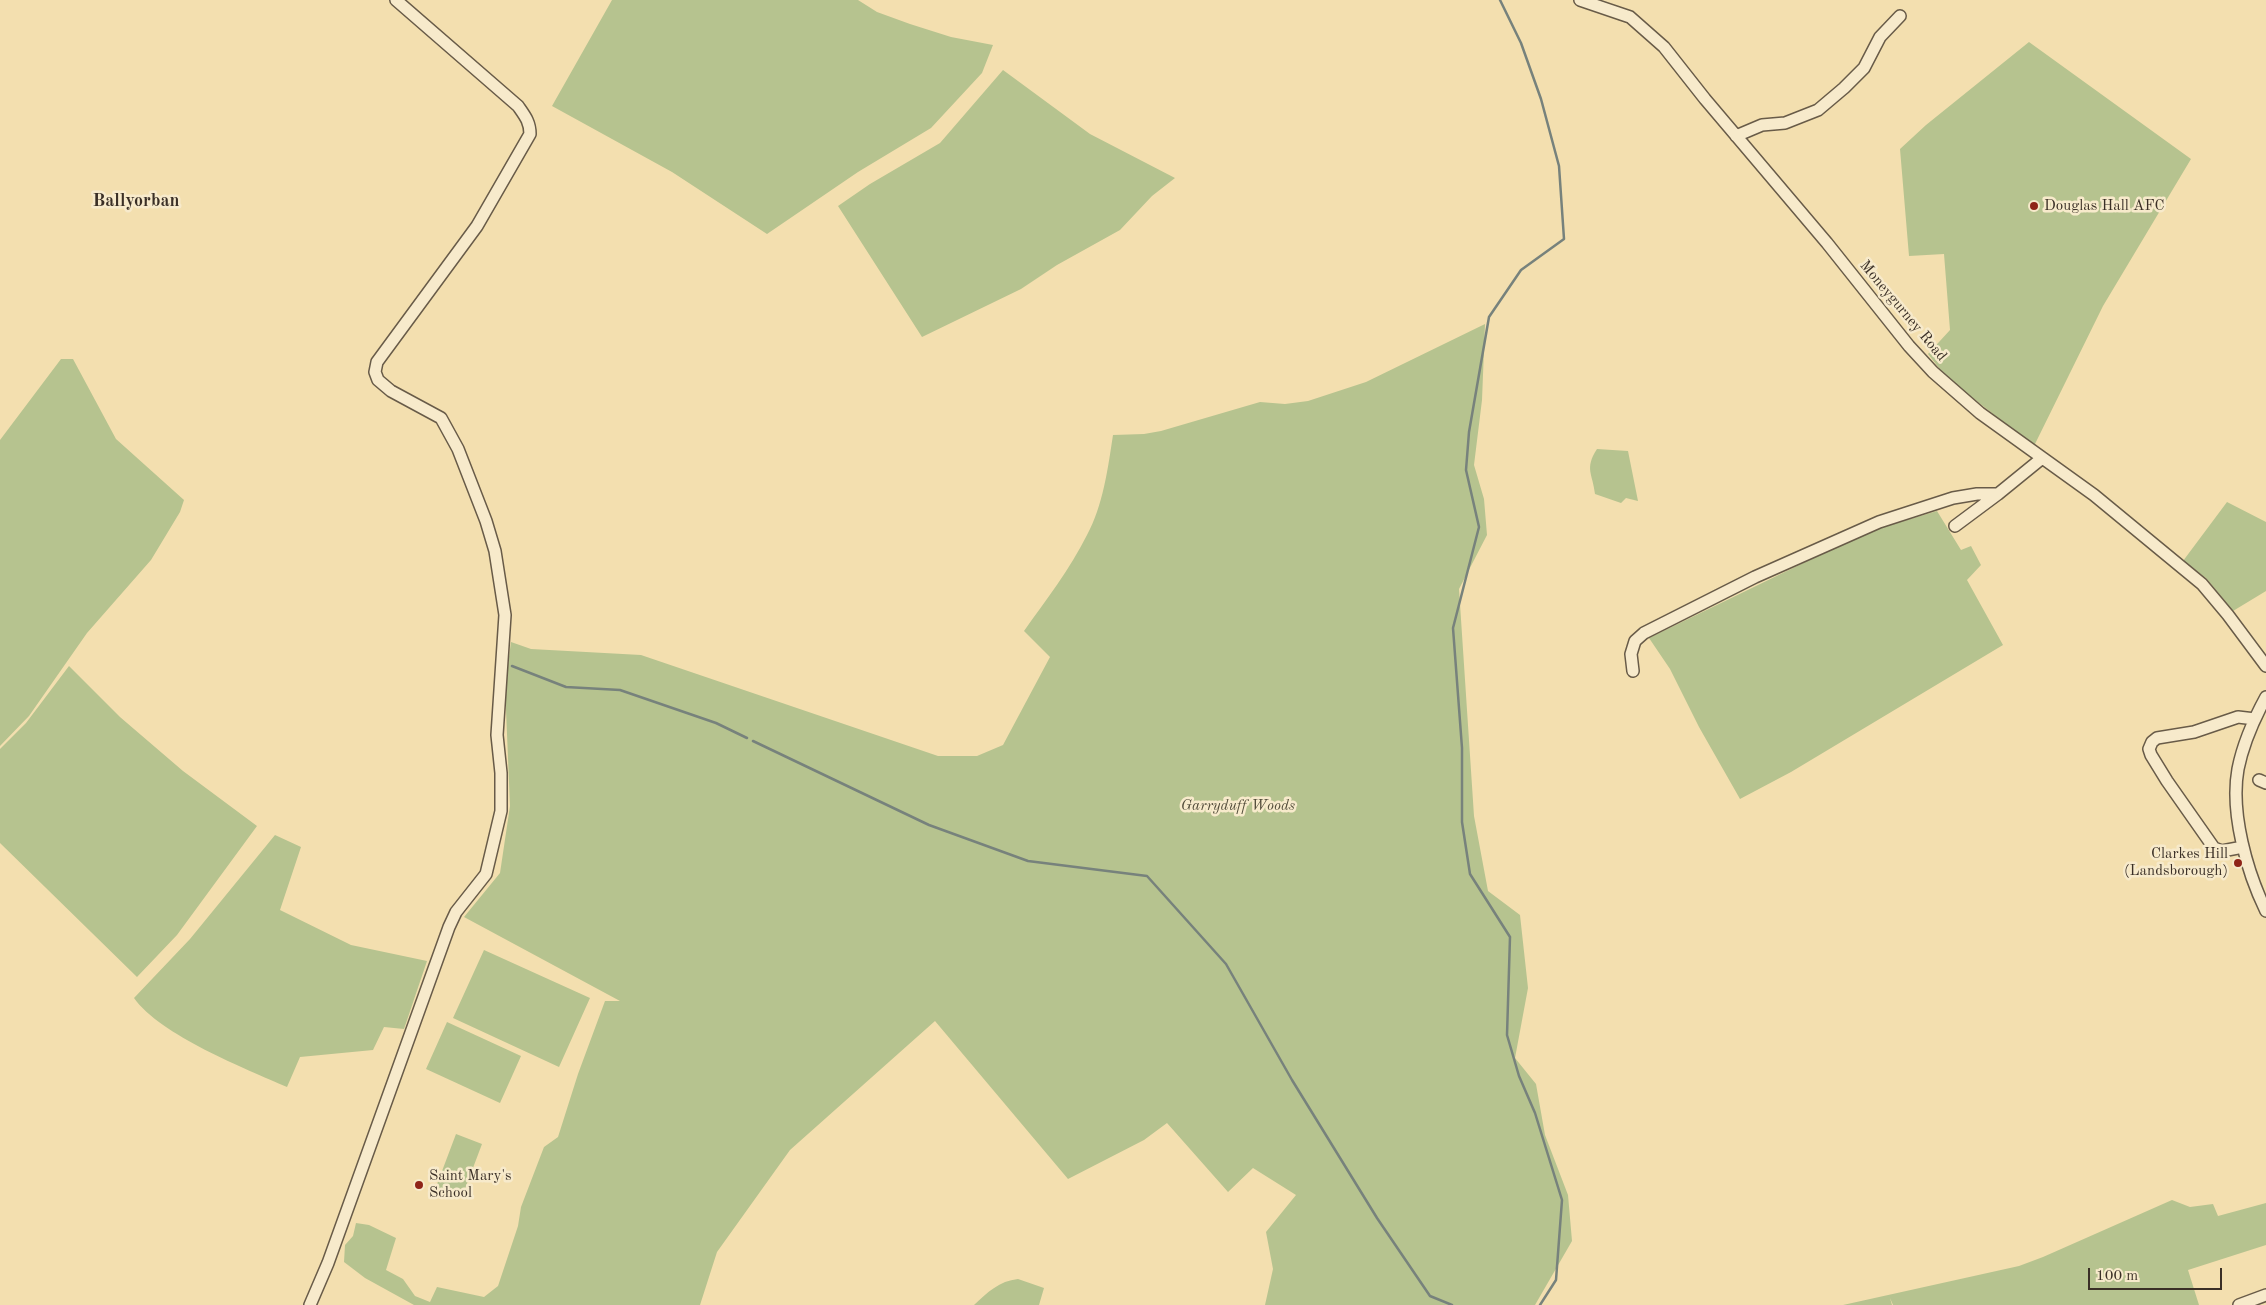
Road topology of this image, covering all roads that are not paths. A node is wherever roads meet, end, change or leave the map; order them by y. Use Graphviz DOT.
graph roads {
  1 [pos="396,0"];
  2 [pos="1580,0"];
  3 [pos="1900,16"];
  4 [pos="1736,136"];
  5 [pos="2041,459"];
  6 [pos="1998,494"];
  7 [pos="1954,526"];
  8 [pos="2266,666"];
  9 [pos="1633,670"];
  10 [pos="2266,697"];
  11 [pos="2255,719"];
  12 [pos="2243,847"];
  13 [pos="2266,911"];
  14 [pos="2265,1298"];
  15 [pos="310,1305"];
  16 [pos="2239,1305"];
  1 -- 15 [label="street"];
  2 -- 4 [label="street, Moneygurney Road"];
  3 -- 4 [label="street"];
  4 -- 5 [label="street, Moneygurney Road"];
  5 -- 6 [label="street"];
  5 -- 8 [label="street, Moneygurney Road"];
  6 -- 7 [label="street"];
  6 -- 9 [label="street"];
  10 -- 11 [label="street"];
  11 -- 12 [label="street"];
  11 -- 12 [label="street"];
  12 -- 13 [label="street"];
  14 -- 16 [label="street"];
}
